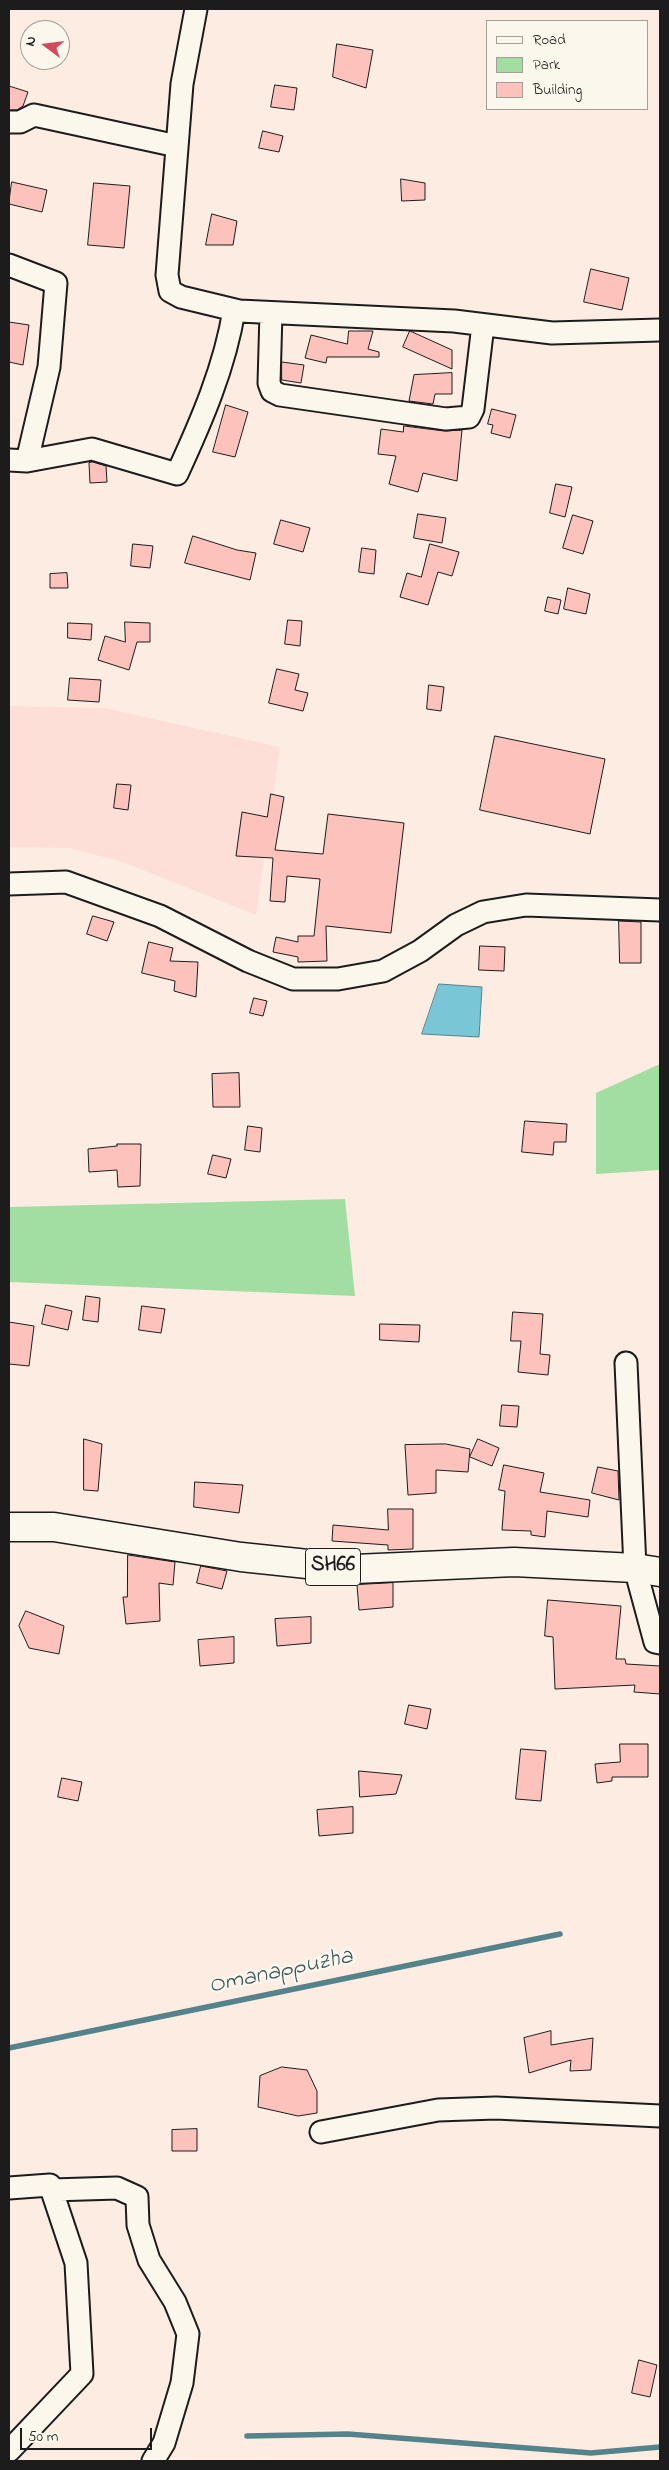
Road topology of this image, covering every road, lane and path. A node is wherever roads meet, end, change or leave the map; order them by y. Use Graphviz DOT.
graph roads {
  1 [pos="196,9"];
  2 [pos="9,122"];
  3 [pos="178,146"];
  4 [pos="9,265"];
  5 [pos="234,310"];
  6 [pos="271,313"];
  7 [pos="483,325"];
  8 [pos="660,330"];
  9 [pos="18,461"];
  10 [pos="9,884"];
  11 [pos="660,910"];
  12 [pos="626,1363"];
  13 [pos="9,1528"];
  14 [pos="648,1570"];
  15 [pos="660,1643"];
  16 [pos="660,2116"];
  17 [pos="321,2132"];
  18 [pos="9,2188"];
  19 [pos="52,2190"];
  20 [pos="9,2451"];
  21 [pos="153,2461"];
  1 -- 3 [label="street"];
  2 -- 3 [label="street"];
  3 -- 5 [label="street"];
  4 -- 9 [label="street"];
  5 -- 6 [label="street"];
  5 -- 9 [label="street"];
  6 -- 7 [label="street"];
  6 -- 7 [label="street"];
  7 -- 8 [label="street"];
  10 -- 11 [label="street"];
  12 -- 14 [label="street"];
  13 -- 14 [label="main road, SH66"];
  14 -- 15 [label="street"];
  16 -- 17 [label="street"];
  18 -- 19 [label="street"];
  19 -- 20 [label="street"];
  19 -- 21 [label="street"];
}
